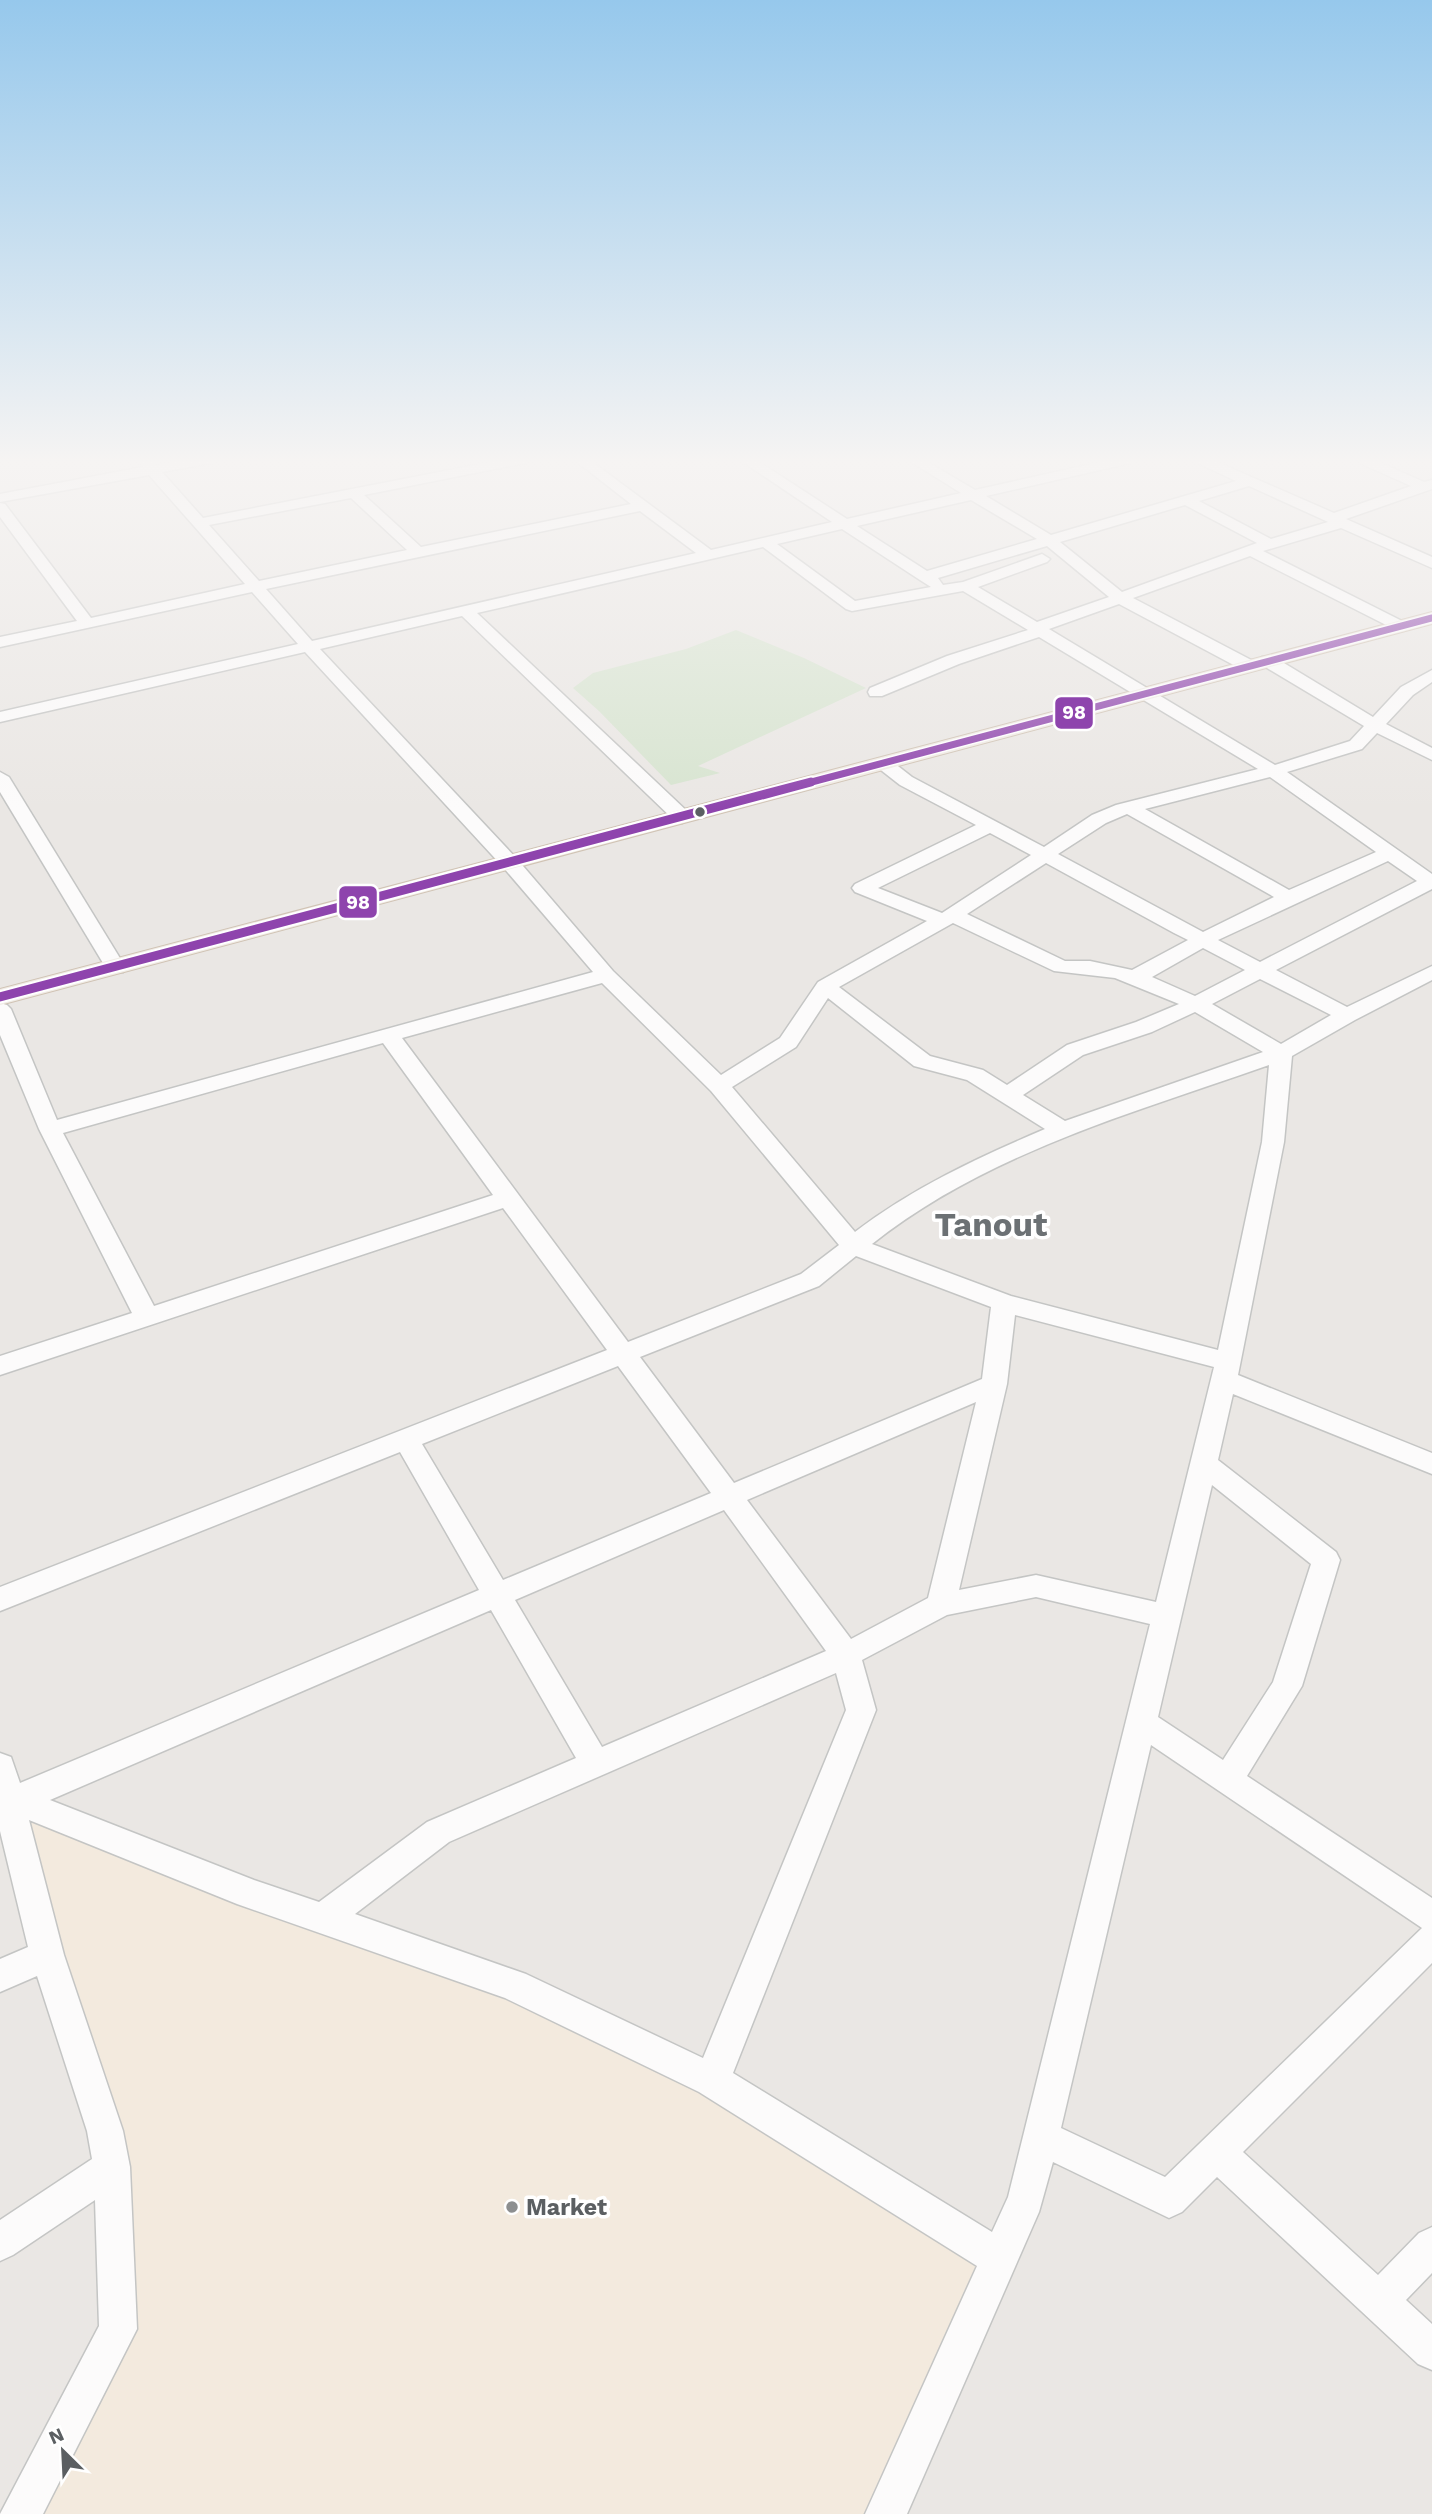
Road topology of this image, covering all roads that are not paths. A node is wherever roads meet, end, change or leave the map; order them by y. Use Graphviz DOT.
graph roads {
  1 [pos="51,575"];
  2 [pos="246,575"];
  3 [pos="307,575"];
  4 [pos="621,575"];
  5 [pos="810,575"];
  6 [pos="922,575"];
  7 [pos="931,575"];
  8 [pos="996,575"];
  9 [pos="1091,575"];
  10 [pos="1183,575"];
  11 [pos="1299,575"];
  12 [pos="925,577"];
  13 [pos="256,586"];
  14 [pos="966,586"];
  15 [pos="946,590"];
  16 [pos="1120,598"];
  17 [pos="467,611"];
  18 [pos="1432,618"];
  19 [pos="87,623"];
  20 [pos="1400,626"];
  21 [pos="1039,629"];
  22 [pos="0,642"];
  23 [pos="309,647"];
  24 [pos="1259,664"];
  25 [pos="1432,675"];
  26 [pos="876,692"];
  27 [pos="1146,695"];
  28 [pos="0,717"];
  29 [pos="1373,724"];
  30 [pos="1432,755"];
  31 [pos="883,763"];
  32 [pos="1273,771"];
  33 [pos="0,777"];
  34 [pos="1130,808"];
  35 [pos="9,811"];
  36 [pos="682,817"];
  37 [pos="991,825"];
  38 [pos="1044,853"];
  39 [pos="1390,853"];
  40 [pos="510,863"];
  41 [pos="1431,882"];
  42 [pos="1287,897"];
  43 [pos="947,917"];
  44 [pos="1204,938"];
  45 [pos="116,968"];
  46 [pos="1258,970"];
  47 [pos="1432,972"];
  48 [pos="606,975"];
  49 [pos="1134,978"];
  50 [pos="825,986"];
  51 [pos="0,997"];
  52 [pos="1196,1004"];
  53 [pos="0,1009"];
  54 [pos="1348,1015"];
  55 [pos="388,1035"];
  56 [pos="1281,1053"];
  57 [pos="719,1086"];
  58 [pos="1008,1096"];
  59 [pos="50,1129"];
  60 [pos="1063,1130"];
  61 [pos="508,1198"];
  62 [pos="853,1246"];
  63 [pos="1004,1303"];
  64 [pos="147,1318"];
  65 [pos="624,1355"];
  66 [pos="0,1366"];
  67 [pos="1226,1371"];
  68 [pos="994,1384"];
  69 [pos="406,1440"];
  70 [pos="1204,1464"];
  71 [pos="1432,1464"];
  72 [pos="729,1498"];
  73 [pos="496,1593"];
  74 [pos="0,1599"];
  75 [pos="941,1605"];
  76 [pos="1167,1616"];
  77 [pos="846,1655"];
  78 [pos="1141,1722"];
  79 [pos="595,1763"];
  80 [pos="1228,1780"];
  81 [pos="4,1785"];
  82 [pos="1432,1917"];
  83 [pos="323,1919"];
  84 [pos="1432,1940"];
  85 [pos="47,1955"];
  86 [pos="0,1976"];
  87 [pos="712,2080"];
  88 [pos="1041,2137"];
  89 [pos="1216,2152"];
  90 [pos="112,2167"];
  91 [pos="0,2242"];
  92 [pos="1432,2246"];
  93 [pos="1000,2259"];
  94 [pos="1379,2301"];
  95 [pos="1432,2350"];
  96 [pos="21,2514"];
  97 [pos="886,2514"];
  1 -- 19 [label="street"];
  2 -- 13 [label="street"];
  3 -- 13 [label="street"];
  4 -- 17 [label="street"];
  5 -- 15 [label="street"];
  6 -- 12 [label="street"];
  7 -- 12 [label="street"];
  8 -- 14 [label="street"];
  9 -- 16 [label="street"];
  10 -- 16 [label="street"];
  11 -- 20 [label="street"];
  12 -- 15 [label="street"];
  13 -- 19 [label="street"];
  13 -- 23 [label="street"];
  14 -- 15 [label="street"];
  14 -- 21 [label="street"];
  16 -- 21 [label="street"];
  16 -- 24 [label="street"];
  17 -- 23 [label="street"];
  17 -- 36 [label="street"];
  18 -- 20 [label="main road"];
  19 -- 22 [label="street"];
  20 -- 24 [label="main road"];
  21 -- 26 [label="street"];
  21 -- 27 [label="street"];
  23 -- 28 [label="street"];
  23 -- 40 [label="street"];
  24 -- 27 [label="main road"];
  24 -- 29 [label="street"];
  25 -- 29 [label="street"];
  27 -- 31 [label="main road"];
  27 -- 32 [label="street"];
  29 -- 30 [label="street"];
  29 -- 32 [label="street"];
  31 -- 36 [label="main road"];
  31 -- 37 [label="street"];
  32 -- 34 [label="street"];
  32 -- 39 [label="street"];
  33 -- 35 [label="street"];
  34 -- 38 [label="street"];
  34 -- 42 [label="street"];
  35 -- 45 [label="street"];
  36 -- 40 [label="main road"];
  37 -- 38 [label="street"];
  37 -- 43 [label="street"];
  38 -- 43 [label="street"];
  38 -- 44 [label="street"];
  39 -- 41 [label="street"];
  39 -- 42 [label="street"];
  40 -- 45 [label="main road"];
  40 -- 48 [label="street"];
  41 -- 46 [label="street"];
  42 -- 44 [label="street"];
  43 -- 49 [label="street"];
  43 -- 50 [label="street"];
  44 -- 46 [label="street"];
  44 -- 49 [label="street"];
  45 -- 51 [label="main road"];
  46 -- 52 [label="street"];
  46 -- 54 [label="street"];
  47 -- 54 [label="street"];
  48 -- 55 [label="street"];
  48 -- 57 [label="street"];
  49 -- 52 [label="street"];
  50 -- 57 [label="street"];
  50 -- 58 [label="street"];
  52 -- 56 [label="street"];
  52 -- 58 [label="street"];
  53 -- 59 [label="street"];
  54 -- 56 [label="street"];
  55 -- 59 [label="street"];
  55 -- 61 [label="street"];
  56 -- 60 [label="street"];
  56 -- 67 [label="street"];
  57 -- 62 [label="street"];
  58 -- 60 [label="street"];
  59 -- 64 [label="street"];
  60 -- 62 [label="street"];
  61 -- 64 [label="street"];
  61 -- 65 [label="street"];
  62 -- 63 [label="street"];
  62 -- 65 [label="street"];
  63 -- 67 [label="street"];
  63 -- 68 [label="street"];
  64 -- 66 [label="street"];
  65 -- 69 [label="street"];
  65 -- 72 [label="street"];
  67 -- 70 [label="street"];
  67 -- 71 [label="street"];
  68 -- 72 [label="street"];
  68 -- 75 [label="street"];
  69 -- 73 [label="street"];
  69 -- 74 [label="street"];
  70 -- 76 [label="street"];
  70 -- 80 [label="street"];
  72 -- 73 [label="street"];
  72 -- 77 [label="street"];
  73 -- 79 [label="street"];
  73 -- 81 [label="street"];
  75 -- 76 [label="street"];
  75 -- 77 [label="street"];
  76 -- 78 [label="street"];
  77 -- 79 [label="street"];
  77 -- 87 [label="street"];
  78 -- 80 [label="street"];
  78 -- 88 [label="street"];
  79 -- 83 [label="street"];
  80 -- 82 [label="street"];
  81 -- 83 [label="street"];
  81 -- 85 [label="street"];
  83 -- 87 [label="street"];
  84 -- 89 [label="street"];
  85 -- 86 [label="street"];
  85 -- 90 [label="street"];
  87 -- 93 [label="street"];
  88 -- 89 [label="street"];
  88 -- 93 [label="street"];
  89 -- 94 [label="street"];
  90 -- 91 [label="street"];
  90 -- 96 [label="street"];
  92 -- 94 [label="street"];
  93 -- 97 [label="street"];
  94 -- 95 [label="street"];
}
